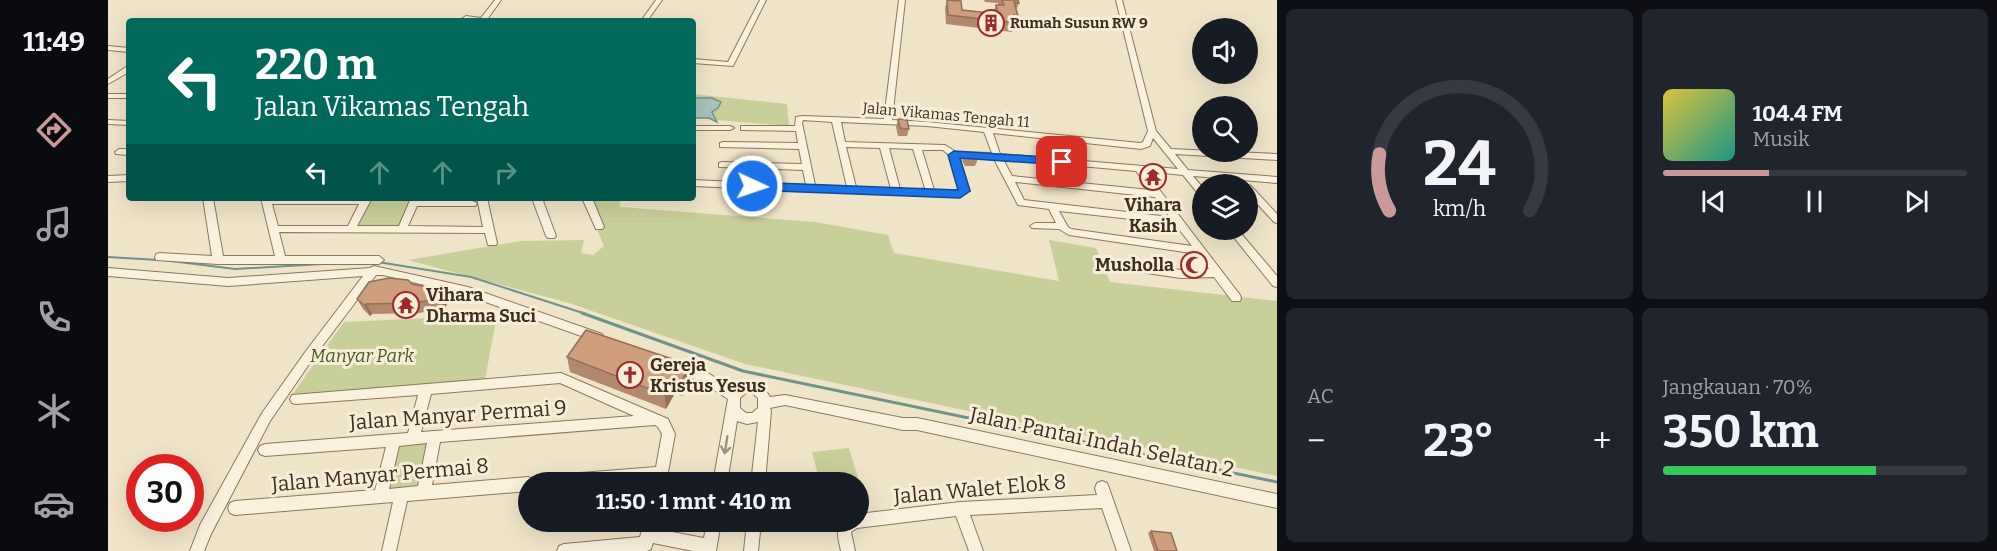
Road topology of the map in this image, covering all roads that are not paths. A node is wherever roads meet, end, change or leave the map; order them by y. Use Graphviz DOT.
graph roads {
  1 [pos="498,0"];
  2 [pos="659,0"];
  3 [pos="763,0"];
  4 [pos="902,0"];
  5 [pos="1119,0"];
  6 [pos="484,18"];
  7 [pos="646,18"];
  8 [pos="108,48"];
  9 [pos="126,50"];
  10 [pos="696,61"];
  11 [pos="126,71"];
  12 [pos="108,82"];
  13 [pos="108,96"];
  14 [pos="126,96"];
  15 [pos="836,120"];
  16 [pos="108,122"];
  17 [pos="888,122"];
  18 [pos="126,123"];
  19 [pos="696,128"];
  20 [pos="730,128"];
  21 [pos="744,128"];
  22 [pos="108,129"];
  23 [pos="126,129"];
  24 [pos="800,129"];
  25 [pos="988,131"];
  26 [pos="1152,131"];
  27 [pos="842,144"];
  28 [pos="723,145"];
  29 [pos="803,146"];
  30 [pos="884,146"];
  31 [pos="917,147"];
  32 [pos="1168,151"];
  33 [pos="954,155"];
  34 [pos="997,156"];
  35 [pos="1277,157"];
  36 [pos="807,168"];
  37 [pos="1139,169"];
  38 [pos="1186,173"];
  39 [pos="1192,174"];
  40 [pos="126,177"];
  41 [pos="108,179"];
  42 [pos="1009,179"];
  43 [pos="1192,180"];
  44 [pos="1277,180"];
  45 [pos="1258,182"];
  46 [pos="696,183"];
  47 [pos="733,185"];
  48 [pos="811,189"];
  49 [pos="852,190"];
  50 [pos="920,191"];
  51 [pos="896,192"];
  52 [pos="1157,194"];
  53 [pos="1258,200"];
  54 [pos="208,201"];
  55 [pos="266,201"];
  56 [pos="365,201"];
  57 [pos="415,201"];
  58 [pos="483,201"];
  59 [pos="538,201"];
  60 [pos="588,201"];
  61 [pos="1260,202"];
  62 [pos="1277,203"];
  63 [pos="472,204"];
  64 [pos="1053,208"];
  65 [pos="1277,220"];
  66 [pos="1176,221"];
  67 [pos="1035,226"];
  68 [pos="599,227"];
  69 [pos="274,229"];
  70 [pos="351,229"];
  71 [pos="1066,229"];
  72 [pos="402,230"];
  73 [pos="489,230"];
  74 [pos="551,236"];
  75 [pos="1241,240"];
  76 [pos="492,243"];
  77 [pos="1199,251"];
  78 [pos="160,257"];
  79 [pos="281,259"];
  80 [pos="218,260"];
  81 [pos="1112,264"];
  82 [pos="377,265"];
  83 [pos="108,272"];
  84 [pos="1216,273"];
  85 [pos="1277,283"];
  86 [pos="1236,298"];
  87 [pos="606,340"];
  88 [pos="665,363"];
  89 [pos="426,388"];
  90 [pos="296,399"];
  91 [pos="733,402"];
  92 [pos="765,403"];
  93 [pos="654,420"];
  94 [pos="435,437"];
  95 [pos="413,438"];
  96 [pos="394,440"];
  97 [pos="265,450"];
  98 [pos="661,472"];
  99 [pos="722,472"];
  100 [pos="759,472"];
  101 [pos="518,485"];
  102 [pos="423,493"];
  103 [pos="402,494"];
  104 [pos="380,496"];
  105 [pos="1277,501"];
  106 [pos="235,508"];
  107 [pos="960,509"];
  108 [pos="869,522"];
  109 [pos="712,532"];
  110 [pos="753,532"];
  111 [pos="851,532"];
  112 [pos="647,542"];
  113 [pos="709,549"];
  114 [pos="197,551"];
  115 [pos="389,551"];
  116 [pos="564,551"];
  117 [pos="751,551"];
  118 [pos="848,551"];
  119 [pos="976,551"];
  120 [pos="1124,551"];
  1 -- 6 [label="street"];
  2 -- 7 [label="street"];
  3 -- 10 [label="street"];
  4 -- 17 [label="street"];
  5 -- 26 [label="street"];
  8 -- 9 [label="street"];
  11 -- 12 [label="street"];
  13 -- 14 [label="street"];
  15 -- 17 [label="street, Jalan Vikamas Tengah 11"];
  15 -- 24 [label="street, Jalan Vikamas Tengah 11"];
  15 -- 27 [label="street"];
  16 -- 18 [label="street"];
  17 -- 25 [label="street, Jalan Vikamas Tengah 11"];
  19 -- 20 [label="street"];
  21 -- 24 [label="street"];
  22 -- 23 [label="street"];
  24 -- 29 [label="street"];
  25 -- 26 [label="street, Jalan Vikamas Tengah 11"];
  25 -- 34 [label="street"];
  26 -- 32 [label="street"];
  27 -- 30 [label="street"];
  27 -- 49 [label="street"];
  28 -- 29 [label="street"];
  29 -- 36 [label="street"];
  30 -- 31 [label="street"];
  30 -- 51 [label="street"];
  31 -- 33 [label="street"];
  31 -- 50 [label="street"];
  32 -- 35 [label="street"];
  32 -- 38 [label="street"];
  33 -- 34 [label="street"];
  33 -- 51 [label="street"];
  34 -- 37 [label="street"];
  34 -- 42 [label="street"];
  36 -- 47 [label="street"];
  36 -- 48 [label="street"];
  37 -- 38 [label="street"];
  37 -- 52 [label="street"];
  38 -- 39 [label="street"];
  38 -- 43 [label="street"];
  40 -- 41 [label="street"];
  42 -- 52 [label="street"];
  42 -- 64 [label="street"];
  44 -- 45 [label="street"];
  46 -- 47 [label="street"];
  47 -- 48 [label="street"];
  48 -- 49 [label="street"];
  49 -- 51 [label="street"];
  52 -- 66 [label="street"];
  53 -- 61 [label="street"];
  54 -- 80 [label="street"];
  55 -- 69 [label="street"];
  56 -- 70 [label="street"];
  57 -- 63 [label="street"];
  57 -- 72 [label="street"];
  58 -- 73 [label="street"];
  59 -- 74 [label="street"];
  60 -- 68 [label="street"];
  61 -- 62 [label="street"];
  61 -- 65 [label="street"];
  64 -- 66 [label="street"];
  64 -- 71 [label="street"];
  66 -- 77 [label="street"];
  67 -- 71 [label="street"];
  69 -- 70 [label="street"];
  69 -- 79 [label="street"];
  70 -- 72 [label="street"];
  71 -- 77 [label="street"];
  72 -- 73 [label="street"];
  73 -- 76 [label="street"];
  75 -- 85 [label="street"];
  77 -- 84 [label="street"];
  78 -- 80 [label="street"];
  79 -- 80 [label="street"];
  79 -- 82 [label="street"];
  81 -- 84 [label="street"];
  82 -- 83 [label="street"];
  82 -- 87 [label="street"];
  82 -- 114 [label="street"];
  84 -- 86 [label="street"];
  88 -- 91 [label="street"];
  89 -- 90 [label="street"];
  89 -- 93 [label="street"];
  89 -- 95 [label="street"];
  91 -- 92 [label="street"];
  91 -- 92 [label="street"];
  91 -- 99 [label="street, one-way"];
  92 -- 100 [label="street"];
  92 -- 105 [label="street, Jalan Pantai Indah Selatan 2"];
  93 -- 94 [label="street, Jalan Manyar Permai 9"];
  93 -- 98 [label="street"];
  94 -- 95 [label="street, Jalan Manyar Permai 9"];
  94 -- 102 [label="street"];
  95 -- 96 [label="street, Jalan Manyar Permai 9"];
  96 -- 97 [label="street, Jalan Manyar Permai 9"];
  96 -- 104 [label="street"];
  101 -- 102 [label="street, Jalan Manyar Permai 8"];
  102 -- 103 [label="street, Jalan Manyar Permai 8"];
  103 -- 104 [label="street, Jalan Manyar Permai 8"];
  103 -- 115 [label="street"];
  104 -- 106 [label="street, Jalan Manyar Permai 8"];
  107 -- 108 [label="street, Jalan Walet Elok 8"];
  107 -- 119 [label="street"];
  107 -- 120 [label="street, Jalan Walet Elok 8"];
  109 -- 113 [label="street"];
  110 -- 117 [label="street"];
  111 -- 118 [label="street"];
  112 -- 113 [label="street"];
  112 -- 116 [label="street"];
}
